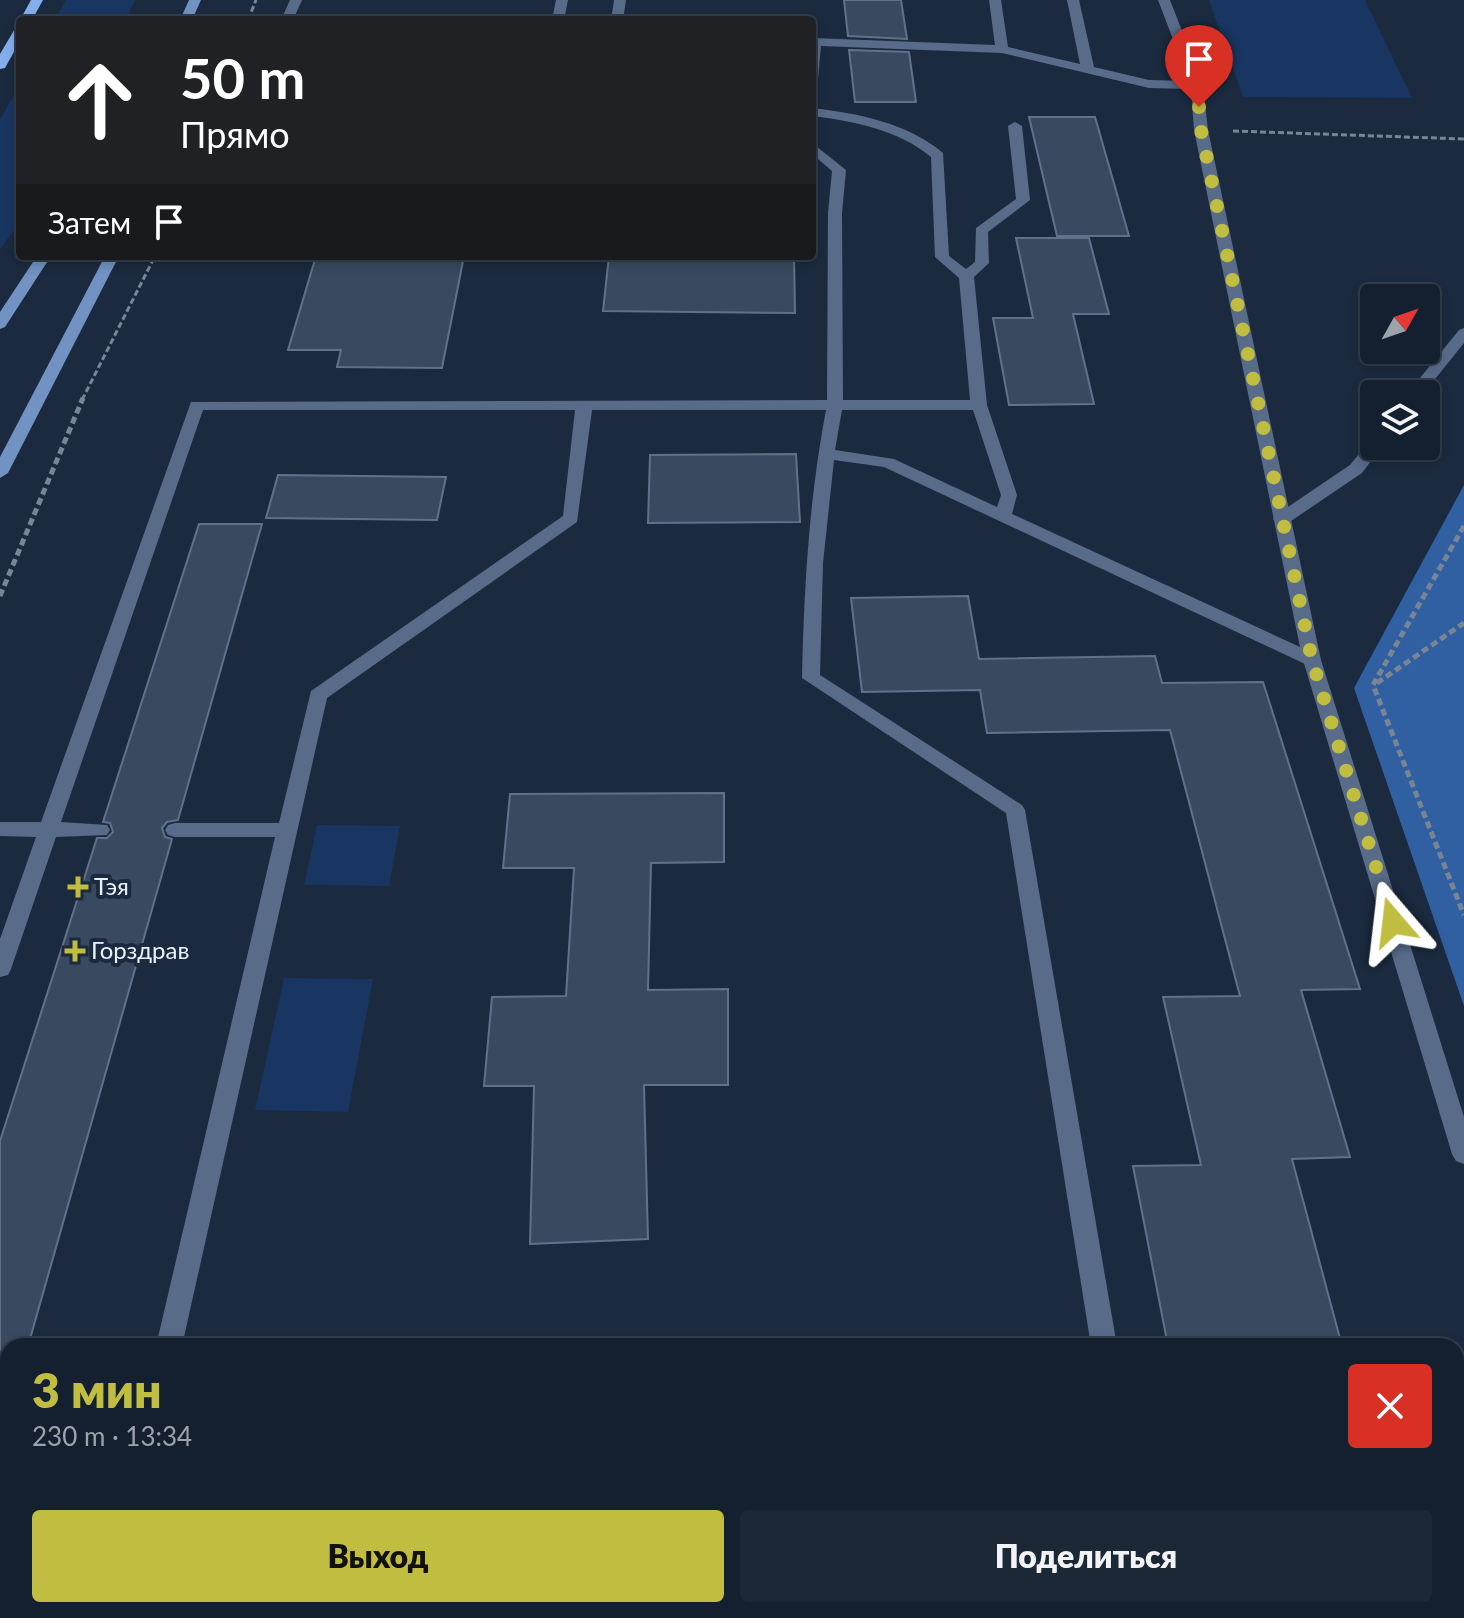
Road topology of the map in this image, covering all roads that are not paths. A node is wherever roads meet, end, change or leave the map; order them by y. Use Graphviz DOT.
graph roads {
  1 [pos="995,0"];
  2 [pos="1073,0"];
  3 [pos="1164,0"];
  4 [pos="16,37"];
  5 [pos="816,42"];
  6 [pos="1002,49"];
  7 [pos="0,65"];
  8 [pos="1088,69"];
  9 [pos="1197,85"];
  10 [pos="816,112"];
  11 [pos="1015,126"];
  12 [pos="816,150"];
  13 [pos="41,260"];
  14 [pos="110,260"];
  15 [pos="966,276"];
  16 [pos="0,324"];
  17 [pos="1464,333"];
  18 [pos="1426,380"];
  19 [pos="584,405"];
  20 [pos="979,405"];
  21 [pos="835,406"];
  22 [pos="826,454"];
  23 [pos="1363,460"];
  24 [pos="0,473"];
  25 [pos="1002,517"];
  26 [pos="1282,519"];
  27 [pos="1312,660"];
  28 [pos="0,829"];
  29 [pos="49,829"];
  30 [pos="100,830"];
  31 [pos="175,830"];
  32 [pos="287,830"];
  33 [pos="0,969"];
  34 [pos="1464,1154"];
  35 [pos="171,1338"];
  36 [pos="1103,1338"];
  1 -- 6 [label="street"];
  2 -- 8 [label="street"];
  3 -- 9 [label="street"];
  4 -- 7 [label="main road"];
  5 -- 6 [label="street"];
  6 -- 8 [label="street"];
  8 -- 9 [label="street"];
  9 -- 26 [label="street"];
  10 -- 15 [label="street"];
  11 -- 15 [label="street"];
  12 -- 21 [label="street"];
  13 -- 16 [label="main road"];
  14 -- 24 [label="main road"];
  15 -- 20 [label="street"];
  17 -- 18 [label="street"];
  19 -- 21 [label="street"];
  19 -- 29 [label="street"];
  19 -- 32 [label="street"];
  20 -- 21 [label="street"];
  20 -- 25 [label="street"];
  21 -- 22 [label="street"];
  22 -- 25 [label="street"];
  22 -- 36 [label="street"];
  23 -- 26 [label="street"];
  25 -- 27 [label="street"];
  26 -- 27 [label="street"];
  27 -- 34 [label="street"];
  28 -- 29 [label="street"];
  29 -- 30 [label="street"];
  29 -- 33 [label="street"];
  31 -- 32 [label="street"];
  32 -- 35 [label="street"];
}
